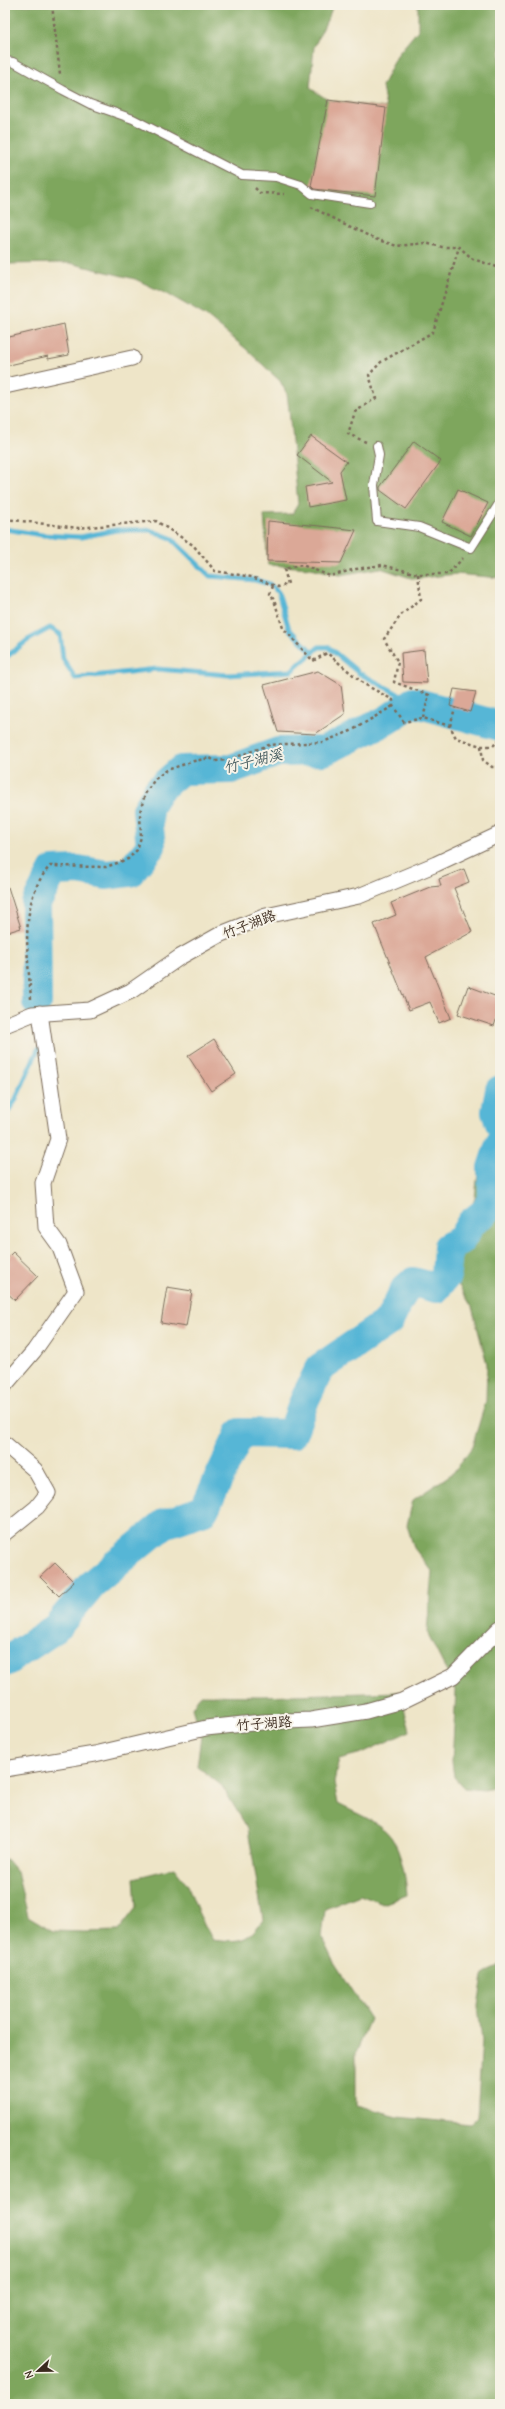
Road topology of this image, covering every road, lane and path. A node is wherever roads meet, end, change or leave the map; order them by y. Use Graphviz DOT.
graph roads {
  1 [pos="52,5"];
  2 [pos="5,61"];
  3 [pos="63,90"];
  4 [pos="242,175"];
  5 [pos="287,194"];
  6 [pos="306,203"];
  7 [pos="370,203"];
  8 [pos="459,247"];
  9 [pos="500,268"];
  10 [pos="132,358"];
  11 [pos="5,386"];
  12 [pos="377,446"];
  13 [pos="500,502"];
  14 [pos="5,520"];
  15 [pos="472,548"];
  16 [pos="418,574"];
  17 [pos="273,586"];
  18 [pos="392,706"];
  19 [pos="455,708"];
  20 [pos="423,718"];
  21 [pos="450,726"];
  22 [pos="500,739"];
  23 [pos="481,746"];
  24 [pos="500,767"];
  25 [pos="500,834"];
  26 [pos="36,1014"];
  27 [pos="5,1025"];
  28 [pos="5,1385"];
  29 [pos="5,1444"];
  30 [pos="5,1533"];
  31 [pos="500,1628"];
  32 [pos="5,1769"];
  1 -- 3 [label="path"];
  2 -- 3 [label="lane"];
  3 -- 4 [label="lane"];
  4 -- 5 [label="path"];
  4 -- 7 [label="lane"];
  6 -- 8 [label="path"];
  8 -- 9 [label="path"];
  8 -- 12 [label="path"];
  10 -- 11 [label="street"];
  12 -- 15 [label="lane"];
  13 -- 15 [label="lane"];
  14 -- 17 [label="path"];
  15 -- 16 [label="path"];
  16 -- 17 [label="path"];
  16 -- 20 [label="path"];
  17 -- 18 [label="path"];
  18 -- 20 [label="path"];
  18 -- 26 [label="path"];
  19 -- 21 [label="path"];
  20 -- 21 [label="path"];
  21 -- 23 [label="path"];
  22 -- 23 [label="path"];
  23 -- 24 [label="path"];
  25 -- 26 [label="street, 竹子湖路"];
  26 -- 27 [label="street, 竹子湖路"];
  26 -- 28 [label="street"];
  29 -- 30 [label="street"];
  31 -- 32 [label="street, 竹子湖路"];
}
